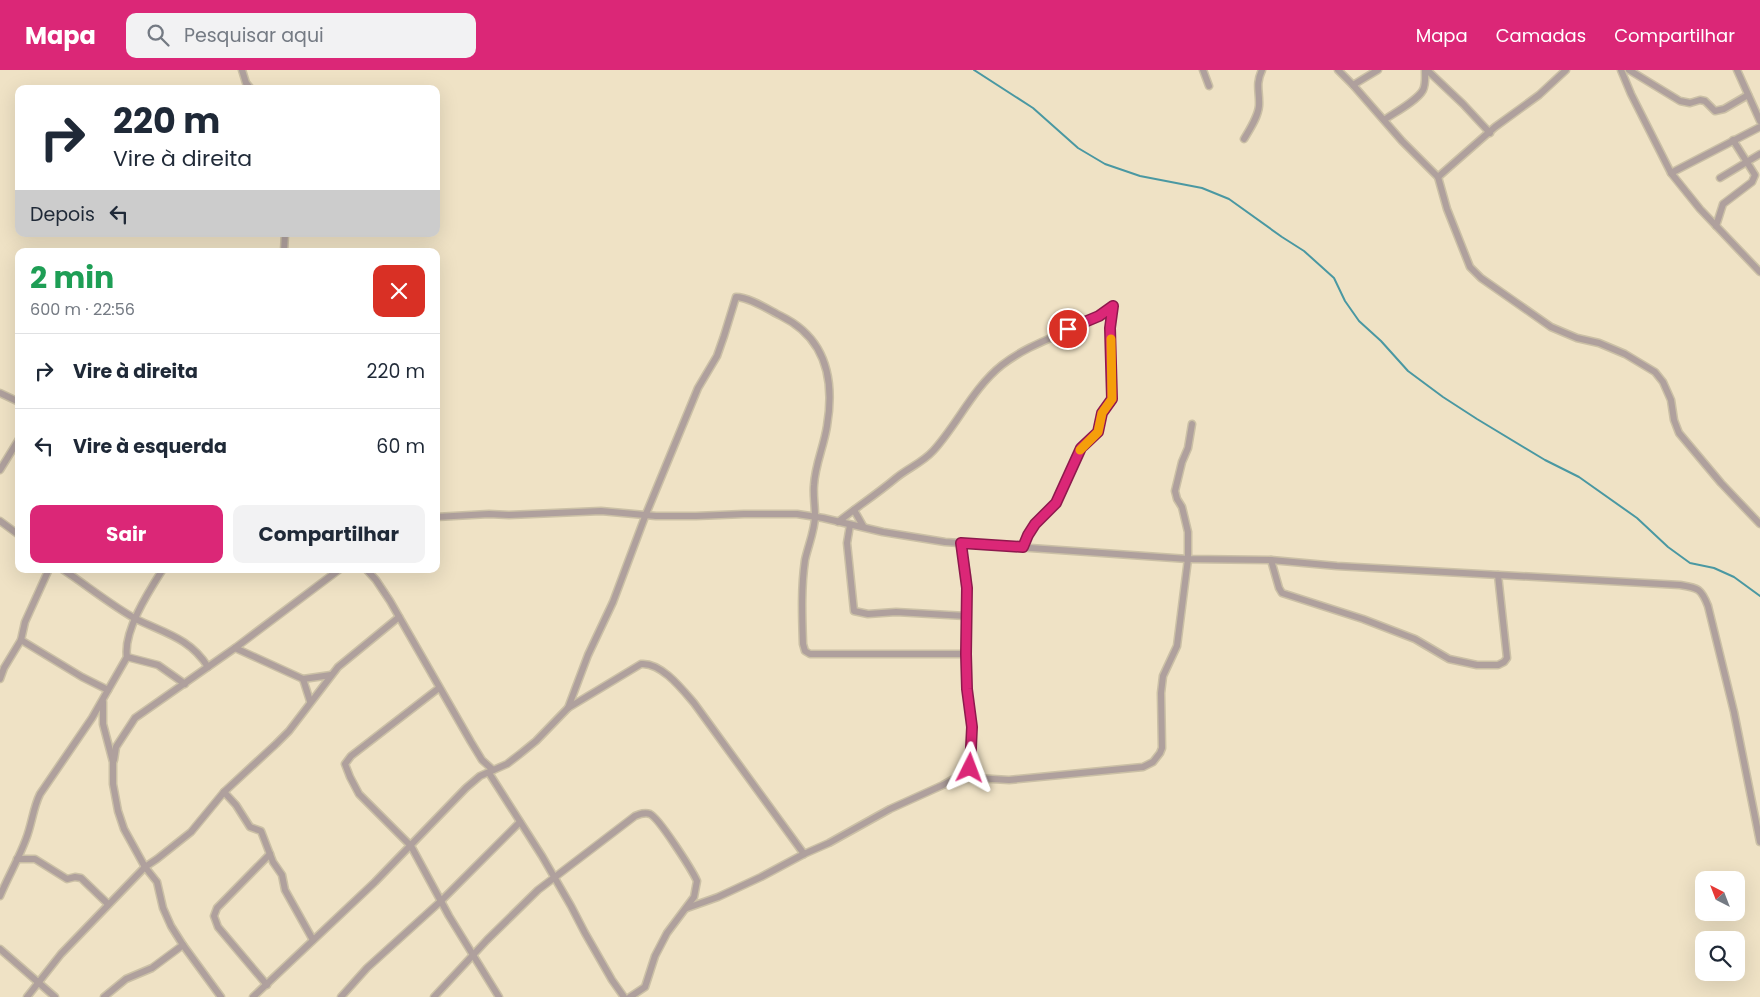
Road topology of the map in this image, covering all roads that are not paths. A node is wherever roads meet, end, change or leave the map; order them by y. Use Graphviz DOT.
graph roads {
  1 [pos="242,70"];
  2 [pos="1203,70"];
  3 [pos="1262,70"];
  4 [pos="1338,70"];
  5 [pos="1378,70"];
  6 [pos="1426,70"];
  7 [pos="1566,70"];
  8 [pos="1622,70"];
  9 [pos="1629,70"];
  10 [pos="1737,70"];
  11 [pos="248,85"];
  12 [pos="1353,85"];
  13 [pos="1209,86"];
  14 [pos="1748,95"];
  15 [pos="1384,120"];
  16 [pos="1760,121"];
  17 [pos="1760,127"];
  18 [pos="1490,133"];
  19 [pos="1244,139"];
  20 [pos="1733,140"];
  21 [pos="1760,154"];
  22 [pos="1747,161"];
  23 [pos="1671,172"];
  24 [pos="1438,177"];
  25 [pos="1720,178"];
  26 [pos="1716,226"];
  27 [pos="1760,272"];
  28 [pos="0,394"];
  29 [pos="15,400"];
  30 [pos="1192,424"];
  31 [pos="15,446"];
  32 [pos="0,470"];
  33 [pos="854,510"];
  34 [pos="646,514"];
  35 [pos="440,517"];
  36 [pos="815,517"];
  37 [pos="0,522"];
  38 [pos="838,522"];
  39 [pos="1760,524"];
  40 [pos="850,525"];
  41 [pos="863,526"];
  42 [pos="15,532"];
  43 [pos="961,543"];
  44 [pos="1023,547"];
  45 [pos="1188,559"];
  46 [pos="1271,560"];
  47 [pos="47,573"];
  48 [pos="68,573"];
  49 [pos="161,573"];
  50 [pos="335,573"];
  51 [pos="370,573"];
  52 [pos="1498,575"];
  53 [pos="966,616"];
  54 [pos="399,617"];
  55 [pos="135,618"];
  56 [pos="21,640"];
  57 [pos="234,648"];
  58 [pos="966,654"];
  59 [pos="201,656"];
  60 [pos="127,657"];
  61 [pos="219,659"];
  62 [pos="208,667"];
  63 [pos="331,675"];
  64 [pos="0,679"];
  65 [pos="303,679"];
  66 [pos="185,684"];
  67 [pos="439,688"];
  68 [pos="108,690"];
  69 [pos="103,701"];
  70 [pos="310,701"];
  71 [pos="568,708"];
  72 [pos="482,760"];
  73 [pos="113,762"];
  74 [pos="491,771"];
  75 [pos="968,771"];
  76 [pos="480,776"];
  77 [pos="224,792"];
  78 [pos="520,822"];
  79 [pos="1760,842"];
  80 [pos="411,846"];
  81 [pos="270,854"];
  82 [pos="804,854"];
  83 [pos="17,859"];
  84 [pos="145,867"];
  85 [pos="554,876"];
  86 [pos="0,896"];
  87 [pos="441,901"];
  88 [pos="108,904"];
  89 [pos="687,908"];
  90 [pos="313,940"];
  91 [pos="183,945"];
  92 [pos="1,951"];
  93 [pos="474,955"];
  94 [pos="39,981"];
  95 [pos="267,985"];
  96 [pos="27,997"];
  97 [pos="55,997"];
  98 [pos="104,997"];
  99 [pos="221,997"];
  100 [pos="254,997"];
  101 [pos="341,997"];
  102 [pos="434,997"];
  103 [pos="499,997"];
  104 [pos="624,997"];
  105 [pos="630,997"];
  1 -- 11 [label="street"];
  2 -- 13 [label="street"];
  3 -- 19 [label="street"];
  4 -- 12 [label="street"];
  5 -- 12 [label="street"];
  6 -- 15 [label="street"];
  6 -- 18 [label="street"];
  7 -- 18 [label="street"];
  8 -- 23 [label="street"];
  9 -- 14 [label="street"];
  10 -- 14 [label="street"];
  12 -- 15 [label="street"];
  14 -- 16 [label="street"];
  15 -- 24 [label="street"];
  17 -- 20 [label="street"];
  18 -- 24 [label="street"];
  20 -- 22 [label="street"];
  20 -- 23 [label="street"];
  21 -- 22 [label="street"];
  22 -- 25 [label="street"];
  22 -- 26 [label="street"];
  23 -- 26 [label="street"];
  24 -- 39 [label="street"];
  26 -- 27 [label="street"];
  28 -- 29 [label="street"];
  30 -- 45 [label="street"];
  31 -- 32 [label="street"];
  33 -- 38 [label="street"];
  33 -- 41 [label="street"];
  33 -- 44 [label="street"];
  34 -- 35 [label="street"];
  34 -- 36 [label="street"];
  34 -- 36 [label="street"];
  34 -- 71 [label="street"];
  36 -- 38 [label="street"];
  36 -- 58 [label="street"];
  37 -- 42 [label="street"];
  38 -- 40 [label="street"];
  40 -- 41 [label="street"];
  40 -- 53 [label="street"];
  41 -- 43 [label="street"];
  43 -- 44 [label="street"];
  43 -- 53 [label="street"];
  44 -- 45 [label="street"];
  45 -- 46 [label="street"];
  45 -- 75 [label="street"];
  46 -- 52 [label="street"];
  46 -- 52 [label="street"];
  47 -- 56 [label="street"];
  48 -- 55 [label="street"];
  49 -- 55 [label="street"];
  50 -- 57 [label="street"];
  51 -- 54 [label="street"];
  52 -- 79 [label="street"];
  53 -- 58 [label="street"];
  54 -- 63 [label="street"];
  54 -- 67 [label="street"];
  55 -- 59 [label="street"];
  55 -- 60 [label="street"];
  56 -- 64 [label="street"];
  56 -- 68 [label="street"];
  57 -- 61 [label="street"];
  57 -- 65 [label="street"];
  58 -- 75 [label="street"];
  59 -- 61 [label="street"];
  59 -- 62 [label="street"];
  60 -- 66 [label="street"];
  60 -- 68 [label="street"];
  61 -- 62 [label="street"];
  62 -- 66 [label="street"];
  63 -- 65 [label="street"];
  63 -- 70 [label="street"];
  65 -- 70 [label="street"];
  66 -- 73 [label="street"];
  67 -- 72 [label="street"];
  67 -- 80 [label="street"];
  68 -- 69 [label="street"];
  69 -- 73 [label="street"];
  69 -- 83 [label="street"];
  70 -- 77 [label="street"];
  71 -- 74 [label="street"];
  71 -- 82 [label="street"];
  72 -- 74 [label="street"];
  72 -- 76 [label="street"];
  73 -- 84 [label="street"];
  74 -- 76 [label="street"];
  74 -- 78 [label="street"];
  75 -- 82 [label="street"];
  76 -- 80 [label="street"];
  77 -- 81 [label="street"];
  77 -- 84 [label="street"];
  78 -- 85 [label="street"];
  78 -- 87 [label="street"];
  80 -- 87 [label="street"];
  80 -- 90 [label="street"];
  81 -- 90 [label="street"];
  81 -- 95 [label="street"];
  82 -- 89 [label="street"];
  83 -- 86 [label="street"];
  83 -- 88 [label="street"];
  84 -- 88 [label="street"];
  84 -- 91 [label="street"];
  85 -- 89 [label="street"];
  85 -- 93 [label="street"];
  85 -- 104 [label="street"];
  87 -- 93 [label="street"];
  87 -- 101 [label="street"];
  88 -- 94 [label="street"];
  89 -- 105 [label="street"];
  90 -- 95 [label="street"];
  91 -- 98 [label="street"];
  91 -- 99 [label="street"];
  92 -- 94 [label="street"];
  93 -- 102 [label="street"];
  93 -- 103 [label="street"];
  94 -- 96 [label="street"];
  94 -- 97 [label="street"];
  95 -- 100 [label="street"];
}
